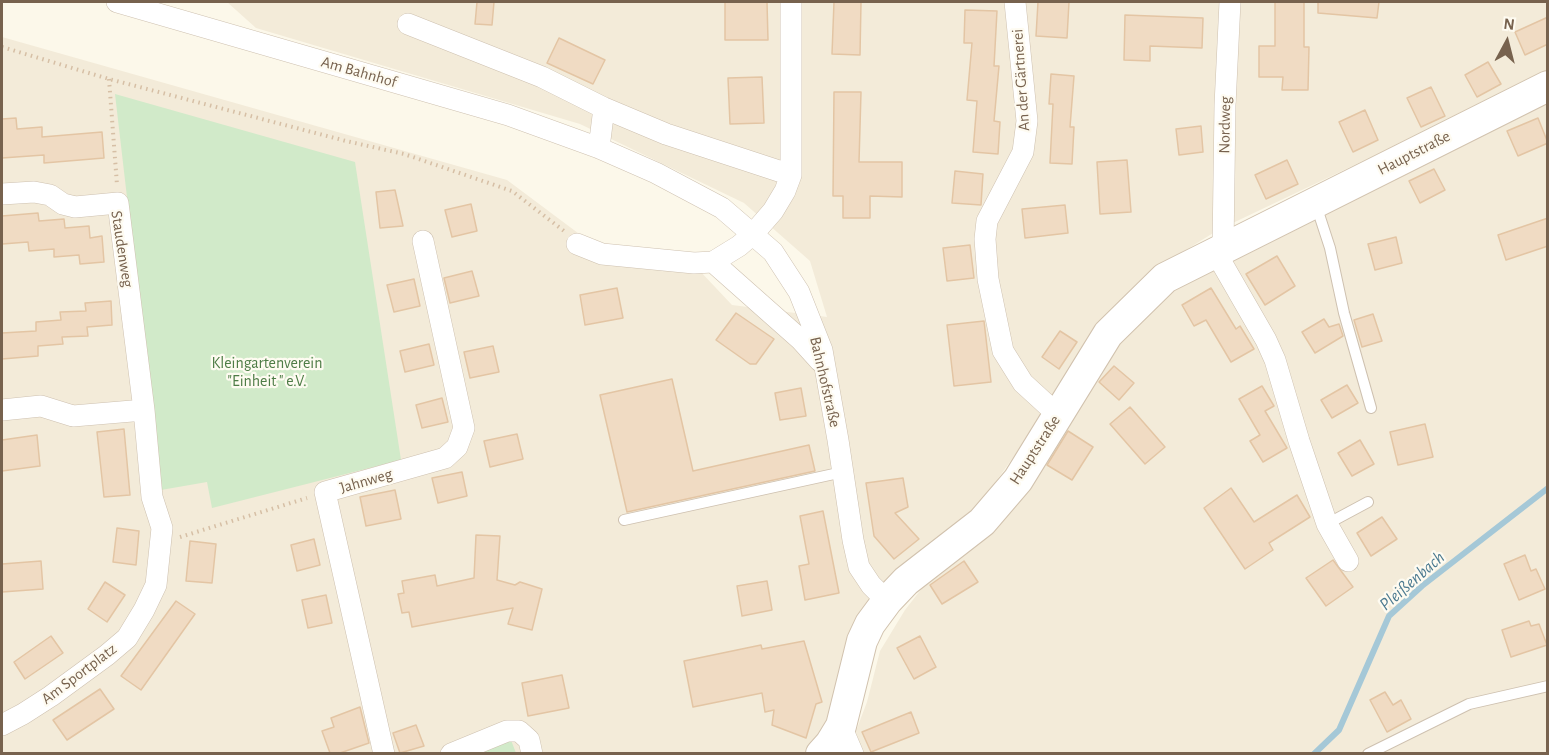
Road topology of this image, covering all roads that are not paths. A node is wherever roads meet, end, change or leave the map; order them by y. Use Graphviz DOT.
graph roads {
  1 [pos="117,2"];
  2 [pos="791,2"];
  3 [pos="1015,2"];
  4 [pos="1230,2"];
  5 [pos="408,24"];
  6 [pos="1548,86"];
  7 [pos="604,108"];
  8 [pos="599,148"];
  9 [pos="791,175"];
  10 [pos="2,194"];
  11 [pos="1315,202"];
  12 [pos="753,234"];
  13 [pos="423,241"];
  14 [pos="577,244"];
  15 [pos="1219,251"];
  16 [pos="713,262"];
  17 [pos="825,366"];
  18 [pos="1371,408"];
  19 [pos="2,410"];
  20 [pos="144,410"];
  21 [pos="1058,415"];
  22 [pos="843,472"];
  23 [pos="1368,502"];
  24 [pos="624,520"];
  25 [pos="1327,524"];
  26 [pos="162,542"];
  27 [pos="1348,561"];
  28 [pos="887,601"];
  29 [pos="1548,686"];
  30 [pos="2,725"];
  31 [pos="841,726"];
  32 [pos="384,753"];
  33 [pos="451,753"];
  34 [pos="532,753"];
  35 [pos="821,753"];
  36 [pos="853,753"];
  37 [pos="1368,753"];
  1 -- 8 [label="street, Am Bahnhof"];
  2 -- 9 [label="street"];
  3 -- 21 [label="street, An der Gärtnerei"];
  4 -- 15 [label="street, Nordweg"];
  5 -- 7 [label="street"];
  6 -- 11 [label="street, Hauptstraße"];
  7 -- 8 [label="street"];
  7 -- 9 [label="street"];
  8 -- 12 [label="street, Am Bahnhof"];
  9 -- 12 [label="street"];
  10 -- 20 [label="street, Staudenweg"];
  11 -- 15 [label="street, Hauptstraße"];
  11 -- 18 [label="lane"];
  12 -- 16 [label="street"];
  12 -- 17 [label="street, Bahnhofstraße"];
  13 -- 32 [label="street, Jahnweg"];
  14 -- 16 [label="street"];
  15 -- 21 [label="street, Hauptstraße"];
  15 -- 25 [label="street"];
  16 -- 17 [label="street"];
  17 -- 22 [label="street, Bahnhofstraße"];
  19 -- 20 [label="street"];
  20 -- 26 [label="street, Staudenweg"];
  21 -- 28 [label="street, Hauptstraße"];
  22 -- 24 [label="lane"];
  22 -- 28 [label="street, Bahnhofstraße"];
  23 -- 25 [label="lane"];
  25 -- 27 [label="street"];
  26 -- 30 [label="street, Am Sportplatz"];
  28 -- 31 [label="street, Hauptstraße"];
  29 -- 37 [label="lane"];
  31 -- 35 [label="street, Hauptstraße"];
  31 -- 36 [label="street"];
  33 -- 34 [label="street"];
}
